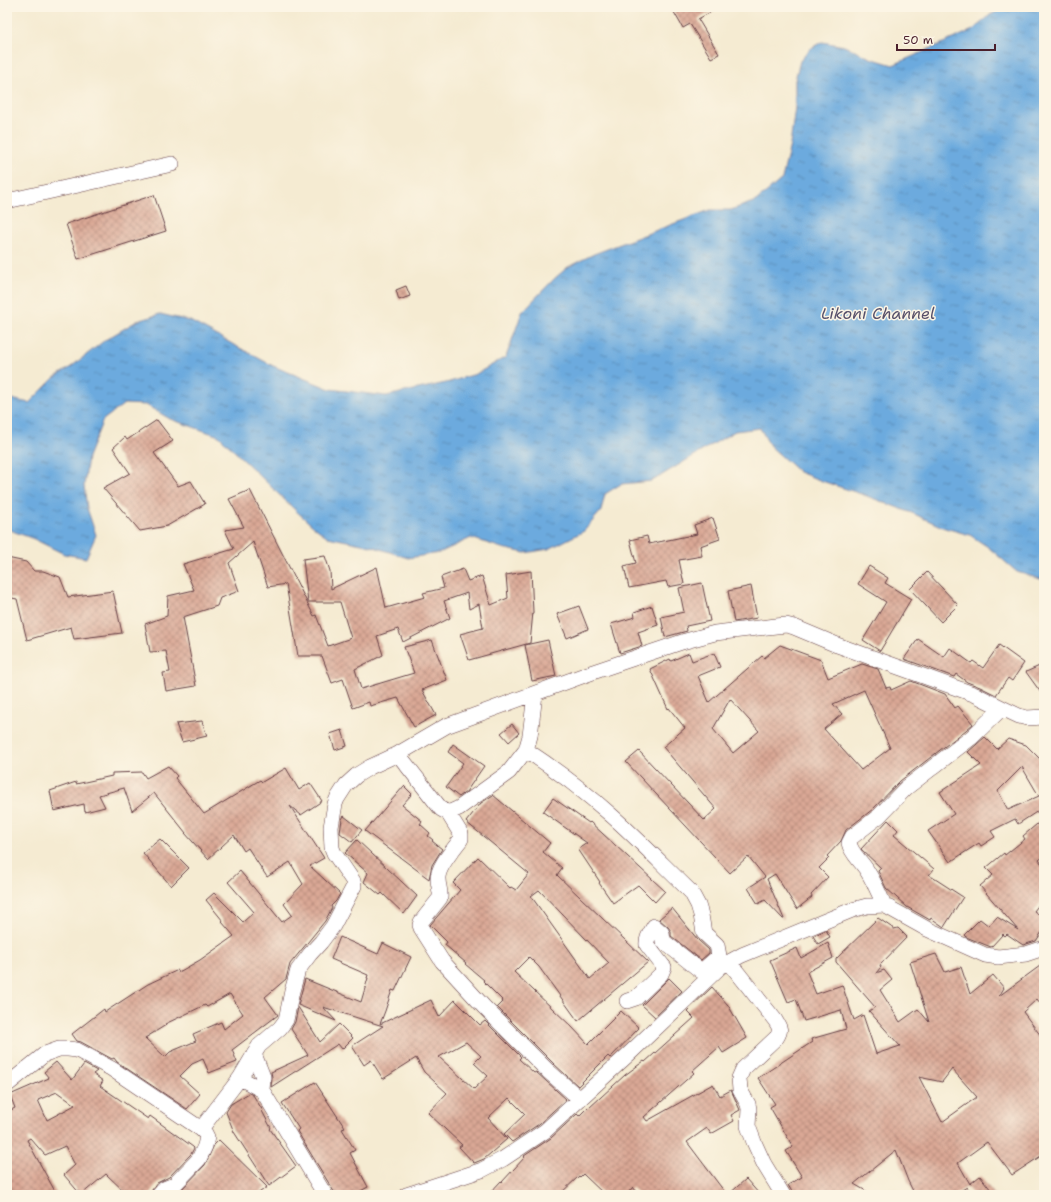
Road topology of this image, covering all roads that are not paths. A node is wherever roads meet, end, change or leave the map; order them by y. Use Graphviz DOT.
graph roads {
  1 [pos="172,164"];
  2 [pos="7,201"];
  3 [pos="535,694"];
  4 [pos="1002,708"];
  5 [pos="1044,717"];
  6 [pos="526,750"];
  7 [pos="398,754"];
  8 [pos="448,813"];
  9 [pos="884,905"];
  10 [pos="1044,948"];
  11 [pos="728,962"];
  12 [pos="707,973"];
  13 [pos="627,1002"];
  14 [pos="254,1054"];
  15 [pos="240,1078"];
  16 [pos="7,1085"];
  17 [pos="262,1090"];
  18 [pos="580,1099"];
  19 [pos="201,1129"];
  20 [pos="159,1195"];
  21 [pos="325,1195"];
  22 [pos="406,1195"];
  23 [pos="783,1195"];
  1 -- 2 [label="street"];
  3 -- 4 [label="street"];
  3 -- 6 [label="street"];
  3 -- 7 [label="street"];
  4 -- 5 [label="street"];
  4 -- 9 [label="street"];
  6 -- 8 [label="street"];
  6 -- 12 [label="street"];
  7 -- 8 [label="street"];
  7 -- 14 [label="street"];
  8 -- 18 [label="street"];
  9 -- 10 [label="street"];
  9 -- 11 [label="street"];
  11 -- 12 [label="street"];
  11 -- 23 [label="street"];
  12 -- 13 [label="street"];
  12 -- 18 [label="street"];
  14 -- 15 [label="street"];
  14 -- 17 [label="street"];
  15 -- 17 [label="street"];
  15 -- 19 [label="street"];
  16 -- 19 [label="street"];
  17 -- 21 [label="street"];
  18 -- 22 [label="street"];
  19 -- 20 [label="street"];
}
